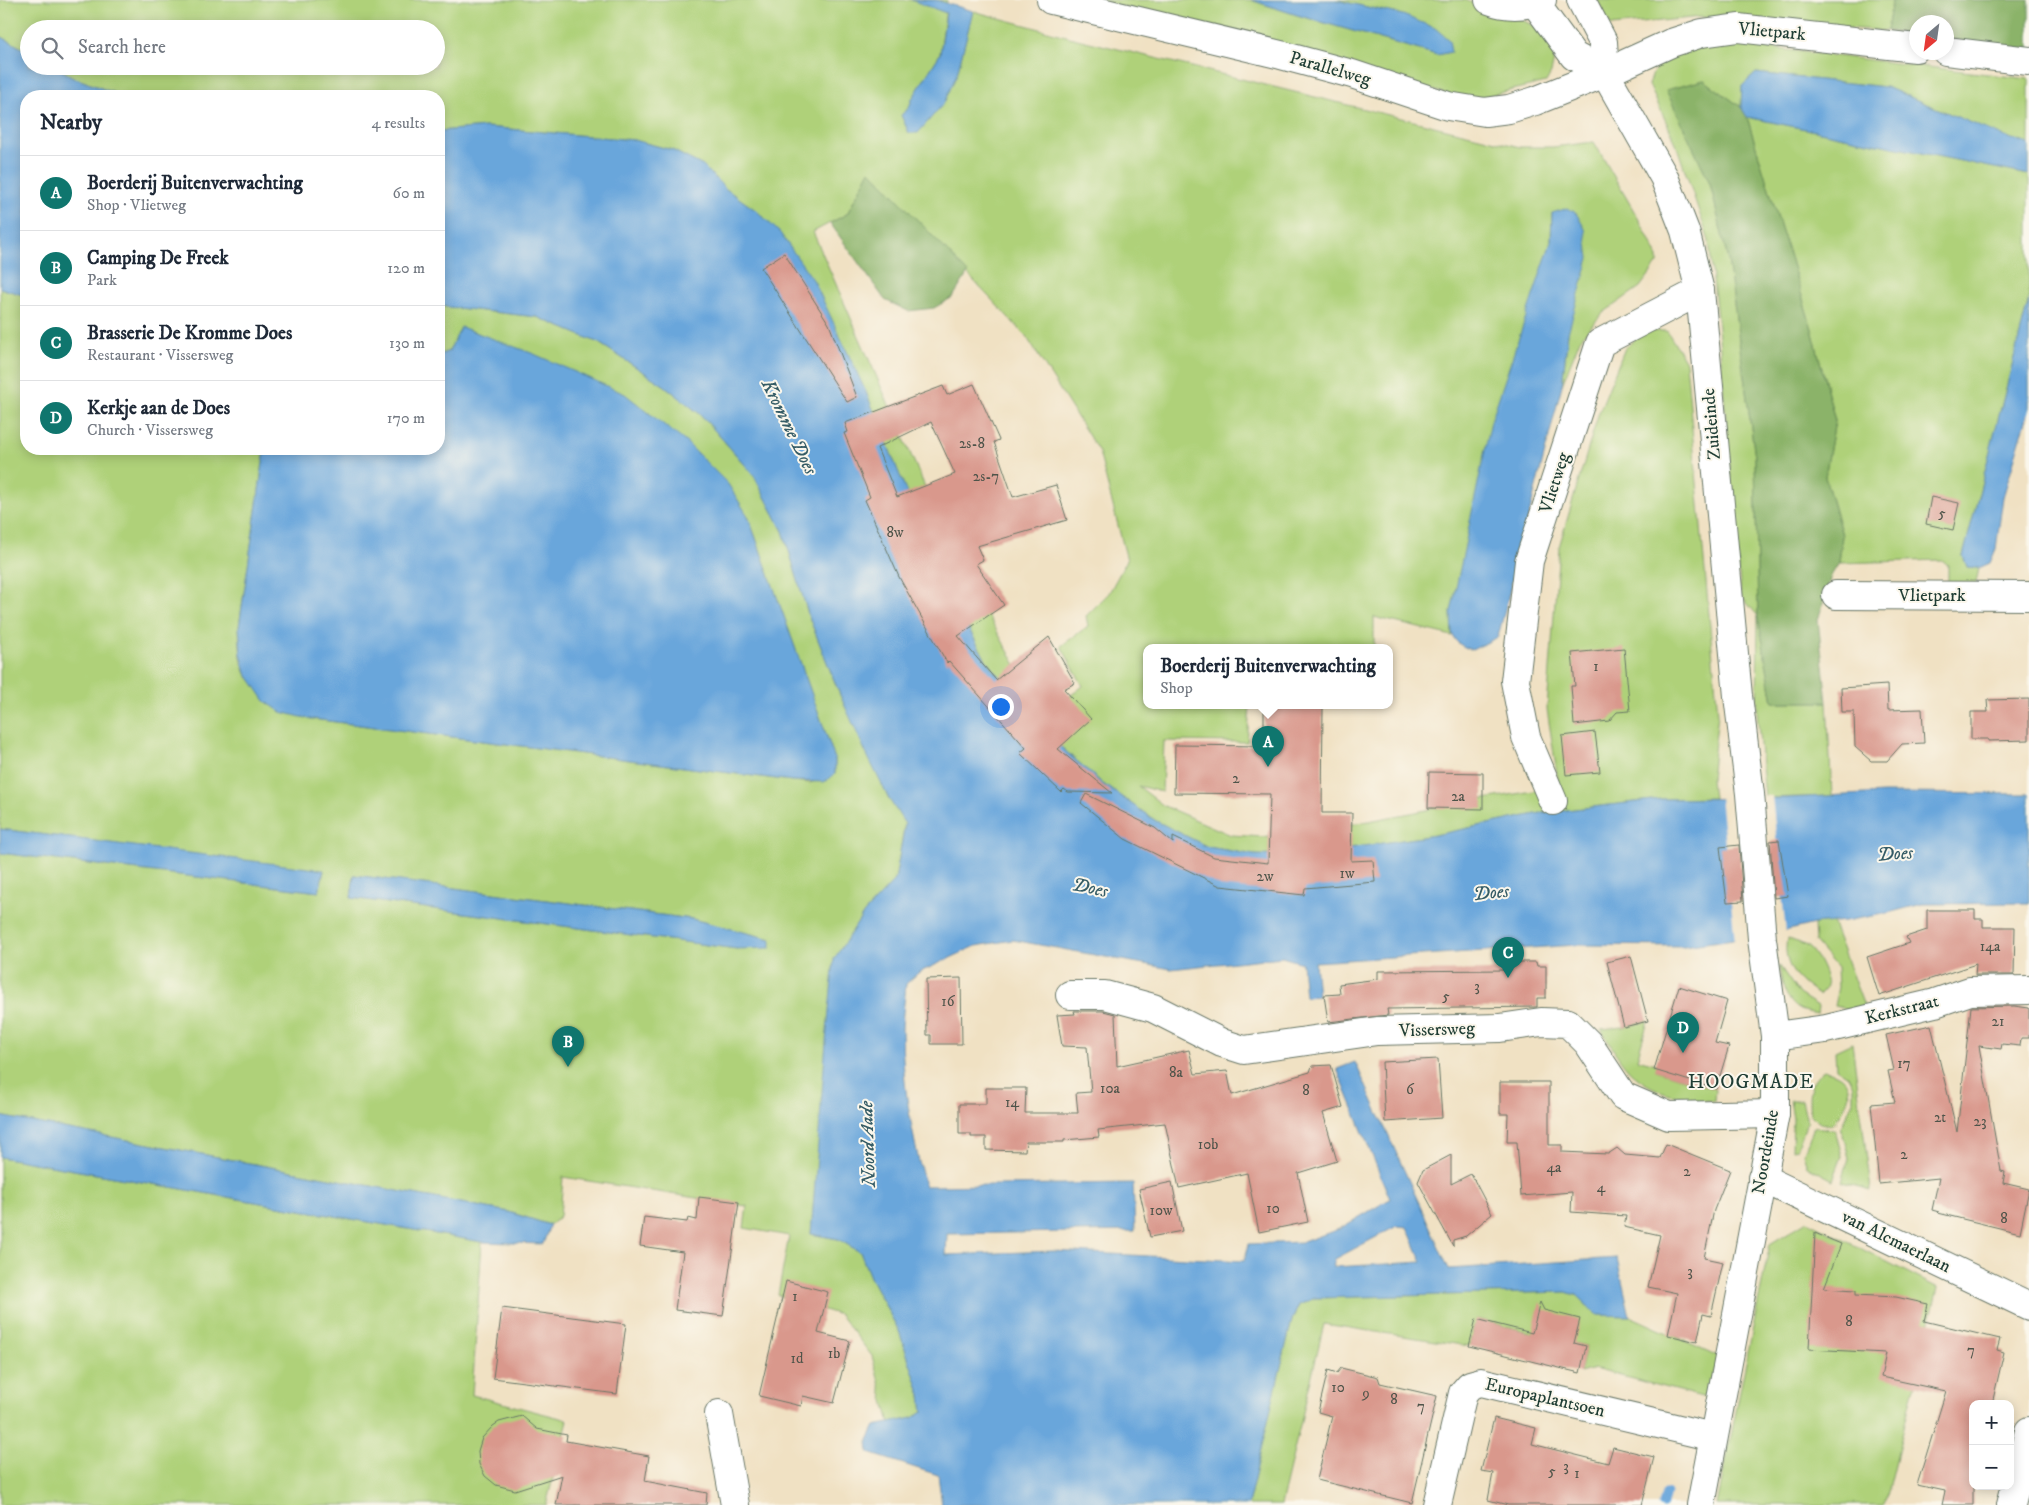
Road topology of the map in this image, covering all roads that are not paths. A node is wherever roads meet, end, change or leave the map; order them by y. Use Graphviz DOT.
graph roads {
  1 [pos="1051,0"];
  2 [pos="1490,0"];
  3 [pos="1580,0"];
  4 [pos="1538,1"];
  5 [pos="1909,47"];
  6 [pos="1954,53"];
  7 [pos="2029,61"];
  8 [pos="1604,73"];
  9 [pos="1700,291"];
  10 [pos="1836,595"];
  11 [pos="2029,596"];
  12 [pos="1750,794"];
  13 [pos="1553,801"];
  14 [pos="2029,990"];
  15 [pos="1070,995"];
  16 [pos="1775,1036"];
  17 [pos="1775,1114"];
  18 [pos="1762,1178"];
  19 [pos="2029,1306"];
  20 [pos="719,1414"];
  21 [pos="2029,1431"];
  22 [pos="1713,1437"];
  23 [pos="735,1505"];
  24 [pos="1436,1505"];
  25 [pos="1701,1505"];
  26 [pos="2011,1505"];
  1 -- 8 [label="street, Parallelweg"];
  2 -- 4 [label="street"];
  3 -- 8 [label="street, Zuideinde"];
  4 -- 8 [label="street"];
  5 -- 8 [label="street, Vlietpark"];
  6 -- 7 [label="street"];
  8 -- 9 [label="street, Zuideinde"];
  9 -- 12 [label="street, Zuideinde"];
  9 -- 13 [label="street, Vlietweg"];
  10 -- 11 [label="street, Vlietpark"];
  12 -- 16 [label="street, Noordeinde"];
  14 -- 16 [label="street, Kerkstraat"];
  15 -- 17 [label="street, Vissersweg"];
  16 -- 17 [label="street, Noordeinde"];
  17 -- 18 [label="street, Noordeinde"];
  18 -- 19 [label="street, van Alcmaerlaan"];
  18 -- 22 [label="street, Noordeinde"];
  20 -- 23 [label="street"];
  21 -- 26 [label="street"];
  22 -- 24 [label="street, Europaplantsoen"];
  22 -- 25 [label="street, Noordeinde"];
}
